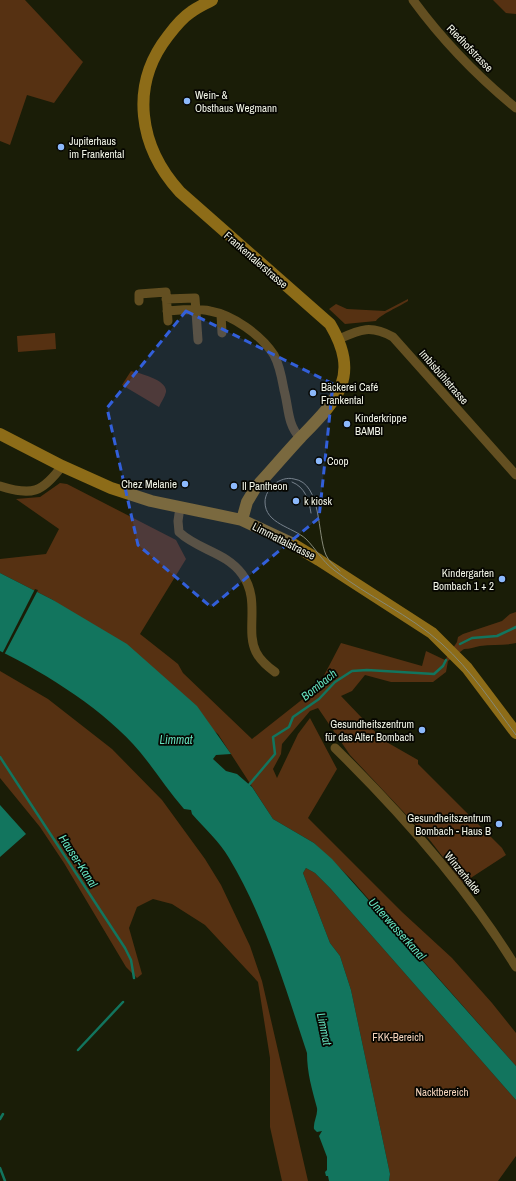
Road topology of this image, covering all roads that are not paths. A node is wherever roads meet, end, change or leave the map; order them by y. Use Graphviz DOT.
graph roads {
  1 [pos="212,0"];
  2 [pos="413,0"];
  3 [pos="516,108"];
  4 [pos="166,299"];
  5 [pos="139,301"];
  6 [pos="196,309"];
  7 [pos="221,314"];
  8 [pos="222,333"];
  9 [pos="339,339"];
  10 [pos="198,340"];
  11 [pos="0,434"];
  12 [pos="300,438"];
  13 [pos="62,466"];
  14 [pos="516,475"];
  15 [pos="0,486"];
  16 [pos="180,507"];
  17 [pos="242,520"];
  18 [pos="275,672"];
  19 [pos="516,733"];
  20 [pos="335,748"];
  21 [pos="516,968"];
  1 -- 9 [label="main road, Frankentalerstrasse"];
  2 -- 3 [label="street, Riedhofstrasse"];
  4 -- 5 [label="street"];
  4 -- 6 [label="street"];
  4 -- 6 [label="street"];
  6 -- 7 [label="street"];
  6 -- 10 [label="street"];
  7 -- 8 [label="street"];
  7 -- 12 [label="street"];
  9 -- 12 [label="main road, Frankentalerstrasse"];
  9 -- 14 [label="street, Imbisbühlstrasse"];
  11 -- 13 [label="main road, Limmattalstrasse"];
  12 -- 17 [label="main road, Frankentalerstrasse"];
  13 -- 15 [label="street"];
  13 -- 16 [label="main road, Limmattalstrasse"];
  16 -- 17 [label="main road, Limmattalstrasse"];
  16 -- 18 [label="street"];
  17 -- 19 [label="main road, Limmattalstrasse"];
  20 -- 21 [label="street, Winzerhalde"];
}
